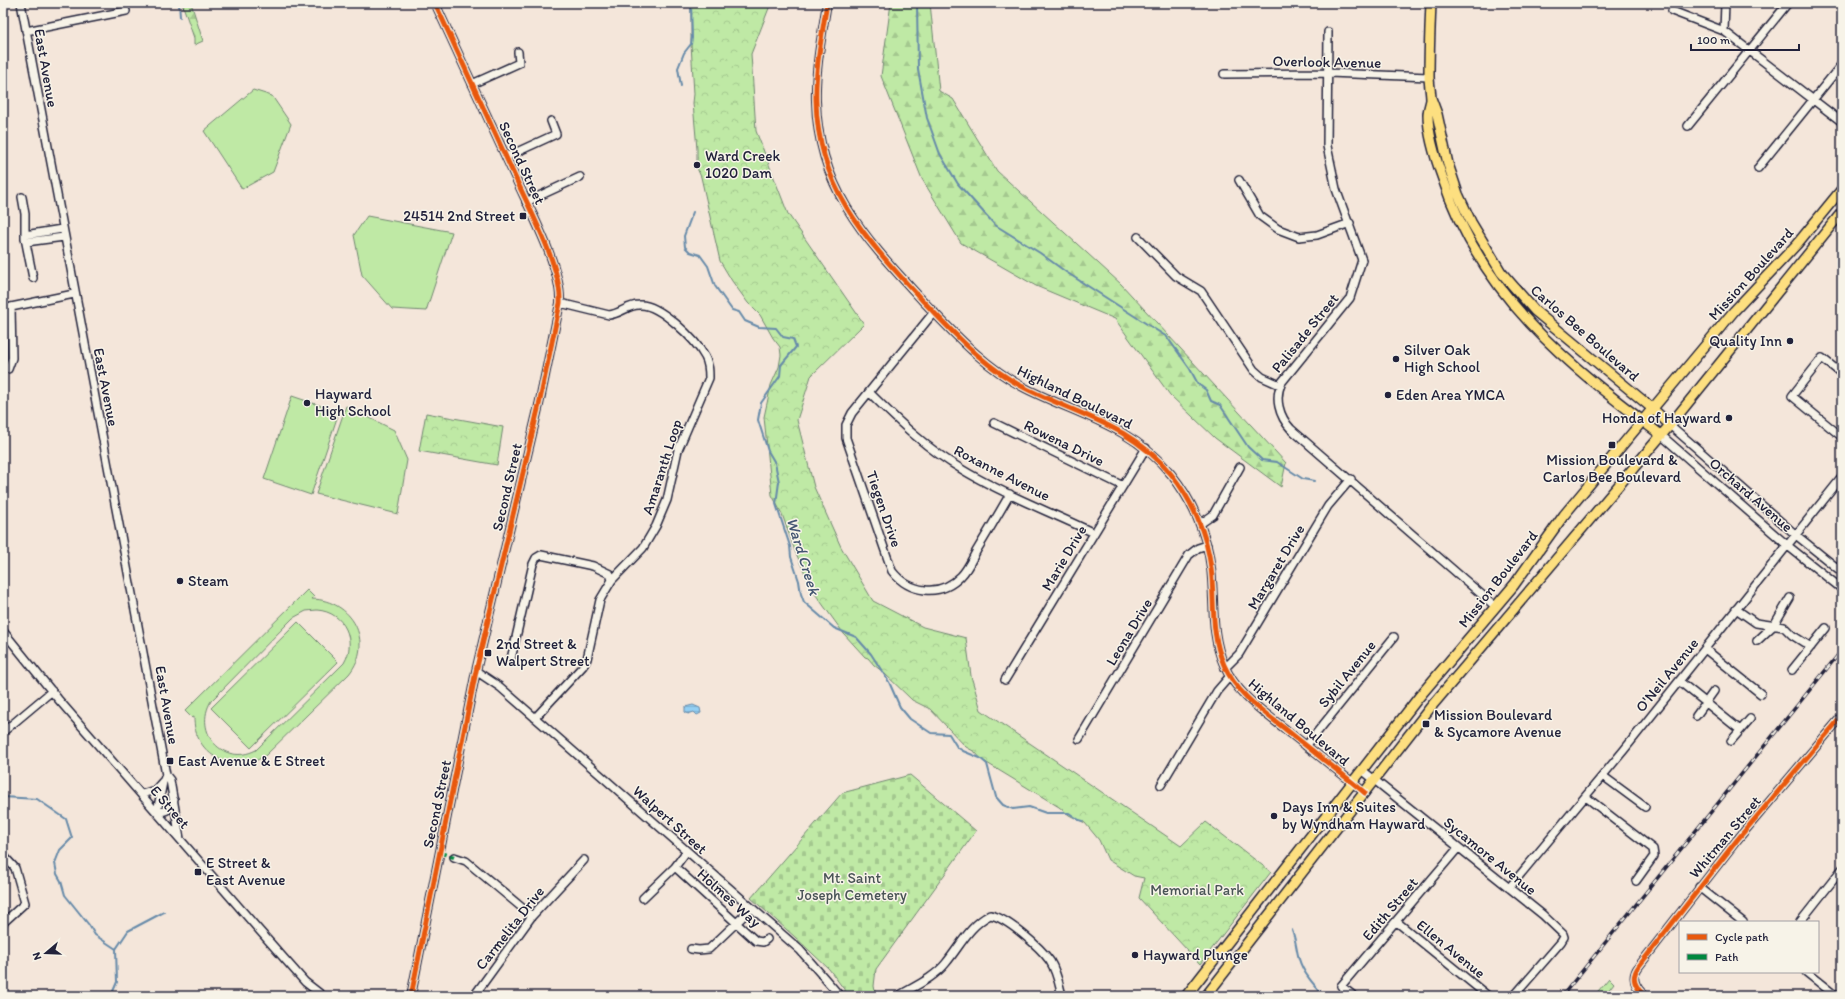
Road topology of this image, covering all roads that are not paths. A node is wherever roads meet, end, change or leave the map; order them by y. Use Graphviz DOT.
graph roads {
  1 [pos="21,3"];
  2 [pos="435,3"];
  3 [pos="827,3"];
  4 [pos="1431,3"];
  5 [pos="1725,3"];
  6 [pos="1788,3"];
  7 [pos="126,11"];
  8 [pos="1672,11"];
  9 [pos="26,31"];
  10 [pos="1724,31"];
  11 [pos="1328,32"];
  12 [pos="518,52"];
  13 [pos="1749,52"];
  14 [pos="1842,64"];
  15 [pos="1329,73"];
  16 [pos="1224,74"];
  17 [pos="1429,77"];
  18 [pos="472,84"];
  19 [pos="1431,98"];
  20 [pos="1812,100"];
  21 [pos="551,121"];
  22 [pos="1842,122"];
  23 [pos="1688,126"];
  24 [pos="506,157"];
  25 [pos="1758,168"];
  26 [pos="580,177"];
  27 [pos="1239,180"];
  28 [pos="1842,189"];
  29 [pos="22,197"];
  30 [pos="526,202"];
  31 [pos="1842,212"];
  32 [pos="1350,224"];
  33 [pos="62,229"];
  34 [pos="64,237"];
  35 [pos="1138,237"];
  36 [pos="25,239"];
  37 [pos="32,278"];
  38 [pos="74,294"];
  39 [pos="560,304"];
  40 [pos="934,312"];
  41 [pos="8,368"];
  42 [pos="1842,374"];
  43 [pos="1280,385"];
  44 [pos="870,393"];
  45 [pos="1653,408"];
  46 [pos="1643,421"];
  47 [pos="994,423"];
  48 [pos="1670,425"];
  49 [pos="1661,435"];
  50 [pos="1842,437"];
  51 [pos="1146,448"];
  52 [pos="1240,467"];
  53 [pos="1842,477"];
  54 [pos="1351,479"];
  55 [pos="1123,486"];
  56 [pos="1010,494"];
  57 [pos="1200,524"];
  58 [pos="1094,533"];
  59 [pos="1796,536"];
  60 [pos="1207,545"];
  61 [pos="1788,546"];
  62 [pos="1842,572"];
  63 [pos="612,580"];
  64 [pos="1842,589"];
  65 [pos="1790,598"];
  66 [pos="1496,607"];
  67 [pos="1736,609"];
  68 [pos="1774,625"];
  69 [pos="1826,628"];
  70 [pos="3,631"];
  71 [pos="1394,637"];
  72 [pos="1757,641"];
  73 [pos="1811,648"];
  74 [pos="1705,649"];
  75 [pos="511,660"];
  76 [pos="1225,668"];
  77 [pos="1792,670"];
  78 [pos="476,671"];
  79 [pos="1230,676"];
  80 [pos="1005,680"];
  81 [pos="1679,681"];
  82 [pos="52,691"];
  83 [pos="1714,692"];
  84 [pos="1761,694"];
  85 [pos="1706,702"];
  86 [pos="1696,716"];
  87 [pos="1842,716"];
  88 [pos="535,718"];
  89 [pos="1750,719"];
  90 [pos="1740,730"];
  91 [pos="3,732"];
  92 [pos="1079,739"];
  93 [pos="1731,741"];
  94 [pos="1306,746"];
  95 [pos="1362,770"];
  96 [pos="1603,776"];
  97 [pos="164,778"];
  98 [pos="1374,781"];
  99 [pos="1352,782"];
  100 [pos="1161,785"];
  101 [pos="1365,793"];
  102 [pos="142,794"];
  103 [pos="1586,797"];
  104 [pos="174,800"];
  105 [pos="1645,807"];
  106 [pos="157,812"];
  107 [pos="180,839"];
  108 [pos="1458,848"];
  109 [pos="686,852"];
  110 [pos="3,855"];
  111 [pos="454,857"];
  112 [pos="584,860"];
  113 [pos="675,867"];
  114 [pos="1842,869"];
  115 [pos="1636,881"];
  116 [pos="1699,887"];
  117 [pos="1509,888"];
  118 [pos="643,898"];
  119 [pos="752,908"];
  120 [pos="532,916"];
  121 [pos="1742,921"];
  122 [pos="1801,921"];
  123 [pos="1397,922"];
  124 [pos="3,923"];
  125 [pos="736,923"];
  126 [pos="767,939"];
  127 [pos="691,949"];
  128 [pos="1807,973"];
  129 [pos="323,996"];
  130 [pos="410,996"];
  131 [pos="474,996"];
  132 [pos="840,996"];
  133 [pos="898,996"];
  134 [pos="1062,996"];
  135 [pos="1186,996"];
  136 [pos="1206,996"];
  137 [pos="1354,996"];
  138 [pos="1488,996"];
  139 [pos="1514,996"];
  140 [pos="1646,996"];
  141 [pos="1836,996"];
  1 -- 9 [label="street, East Avenue"];
  2 -- 18 [label="street, Second Street"];
  3 -- 40 [label="street, Highland Boulevard"];
  4 -- 17 [label="main road, Carlos Bee Boulevard"];
  5 -- 10 [label="street"];
  6 -- 13 [label="street"];
  7 -- 9 [label="street"];
  8 -- 10 [label="street"];
  9 -- 33 [label="street, East Avenue"];
  10 -- 13 [label="street"];
  11 -- 15 [label="street, Palisade Street"];
  12 -- 18 [label="street"];
  13 -- 20 [label="street"];
  13 -- 23 [label="street"];
  14 -- 20 [label="street"];
  15 -- 16 [label="street, Overlook Avenue"];
  15 -- 17 [label="street, Overlook Avenue"];
  15 -- 32 [label="street, Palisade Street"];
  17 -- 19 [label="main road, Carlos Bee Boulevard"];
  18 -- 24 [label="street, Second Street"];
  19 -- 45 [label="main road, Carlos Bee Boulevard"];
  19 -- 46 [label="main road, Carlos Bee Boulevard"];
  20 -- 22 [label="street"];
  20 -- 25 [label="street"];
  21 -- 24 [label="street"];
  24 -- 30 [label="street, Second Street"];
  26 -- 30 [label="street"];
  27 -- 32 [label="street"];
  28 -- 45 [label="main road, Mission Boulevard"];
  29 -- 36 [label="street"];
  30 -- 39 [label="street, Second Street"];
  31 -- 48 [label="main road, Mission Boulevard"];
  32 -- 43 [label="street, Palisade Street"];
  33 -- 34 [label="street, East Avenue"];
  33 -- 36 [label="street"];
  34 -- 36 [label="street"];
  34 -- 38 [label="street, East Avenue"];
  35 -- 43 [label="street"];
  36 -- 37 [label="street"];
  38 -- 41 [label="street"];
  38 -- 97 [label="street, East Avenue"];
  39 -- 63 [label="street, Amaranth Loop"];
  39 -- 78 [label="street, Second Street"];
  40 -- 44 [label="street, Tiegen Drive"];
  40 -- 51 [label="street, Highland Boulevard"];
  42 -- 50 [label="street"];
  43 -- 54 [label="street, Palisade Street"];
  44 -- 56 [label="street, Roxanne Avenue"];
  44 -- 56 [label="street, Tiegen Drive"];
  45 -- 46 [label="main road, Mission Boulevard"];
  45 -- 48 [label="main road, Orchard Avenue"];
  46 -- 49 [label="main road, Orchard Avenue"];
  46 -- 66 [label="main road, Mission Boulevard"];
  47 -- 55 [label="street, Rowena Drive"];
  48 -- 49 [label="main road, Mission Boulevard"];
  48 -- 59 [label="street, Orchard Avenue"];
  49 -- 61 [label="street, Orchard Avenue"];
  49 -- 98 [label="main road, Mission Boulevard"];
  51 -- 55 [label="street, Marie Drive"];
  51 -- 57 [label="street, Highland Boulevard"];
  52 -- 57 [label="street"];
  53 -- 59 [label="street, O'Neil Avenue"];
  54 -- 66 [label="street, Palisade Street"];
  54 -- 76 [label="street, Margaret Drive"];
  55 -- 58 [label="street, Marie Drive"];
  56 -- 58 [label="street, Roxanne Avenue"];
  57 -- 60 [label="street, Highland Boulevard"];
  58 -- 80 [label="street, Marie Drive"];
  59 -- 61 [label="street, O'Neil Avenue"];
  59 -- 62 [label="street, Orchard Avenue"];
  60 -- 76 [label="street, Highland Boulevard"];
  60 -- 92 [label="street, Leona Drive"];
  61 -- 64 [label="street, Orchard Avenue"];
  61 -- 67 [label="street, O'Neil Avenue"];
  63 -- 75 [label="street"];
  63 -- 88 [label="street, Amaranth Loop"];
  65 -- 68 [label="street"];
  66 -- 95 [label="main road, Mission Boulevard"];
  67 -- 68 [label="street"];
  67 -- 74 [label="street, O'Neil Avenue"];
  68 -- 72 [label="street"];
  68 -- 73 [label="street"];
  69 -- 73 [label="street"];
  70 -- 82 [label="street, E Street"];
  71 -- 94 [label="street, Sybil Avenue"];
  73 -- 77 [label="street"];
  74 -- 81 [label="street, O'Neil Avenue"];
  74 -- 84 [label="street"];
  76 -- 79 [label="street, Highland Boulevard"];
  78 -- 88 [label="street, Walpert Street"];
  78 -- 130 [label="street, Second Street"];
  79 -- 94 [label="street, Highland Boulevard"];
  79 -- 100 [label="street"];
  81 -- 85 [label="street"];
  81 -- 96 [label="street, O'Neil Avenue"];
  82 -- 91 [label="street"];
  82 -- 102 [label="street, E Street"];
  83 -- 85 [label="street"];
  85 -- 86 [label="street"];
  85 -- 90 [label="street"];
  87 -- 116 [label="street, Whitman Street"];
  88 -- 109 [label="street, Walpert Street"];
  89 -- 90 [label="street"];
  90 -- 93 [label="street"];
  94 -- 99 [label="street, Highland Boulevard"];
  95 -- 98 [label="street, Sycamore Avenue"];
  95 -- 99 [label="main road, Mission Boulevard"];
  96 -- 103 [label="street, O'Neil Avenue"];
  96 -- 105 [label="street"];
  97 -- 102 [label="street"];
  97 -- 104 [label="street, East Avenue"];
  97 -- 106 [label="street, East Avenue"];
  98 -- 101 [label="main road, Mission Boulevard"];
  98 -- 108 [label="street, Sycamore Avenue"];
  99 -- 101 [label="street, Highland Boulevard"];
  99 -- 135 [label="main road, Mission Boulevard"];
  101 -- 136 [label="main road, Mission Boulevard"];
  102 -- 106 [label="street, E Street"];
  103 -- 115 [label="street"];
  103 -- 117 [label="street, O'Neil Avenue"];
  104 -- 106 [label="street"];
  104 -- 107 [label="street, East Avenue"];
  106 -- 107 [label="street, E Street"];
  107 -- 129 [label="street, E Street"];
  108 -- 117 [label="street, Sycamore Avenue"];
  108 -- 123 [label="street, Edith Street"];
  109 -- 113 [label="street"];
  109 -- 119 [label="street, Walpert Street"];
  110 -- 124 [label="street"];
  111 -- 120 [label="street"];
  112 -- 120 [label="street, Carmelita Drive"];
  113 -- 118 [label="street"];
  113 -- 125 [label="street, Holmes Way"];
  114 -- 122 [label="street"];
  116 -- 121 [label="street"];
  116 -- 140 [label="street, Whitman Street"];
  117 -- 139 [label="street, Sycamore Avenue"];
  119 -- 125 [label="street"];
  119 -- 132 [label="street, Walpert Street"];
  120 -- 131 [label="street, Carmelita Drive"];
  123 -- 137 [label="street, Edith Street"];
  123 -- 138 [label="street, Ellen Avenue"];
  125 -- 126 [label="street, Holmes Way"];
  125 -- 127 [label="street"];
  128 -- 141 [label="street"];
  133 -- 134 [label="street"];
}
